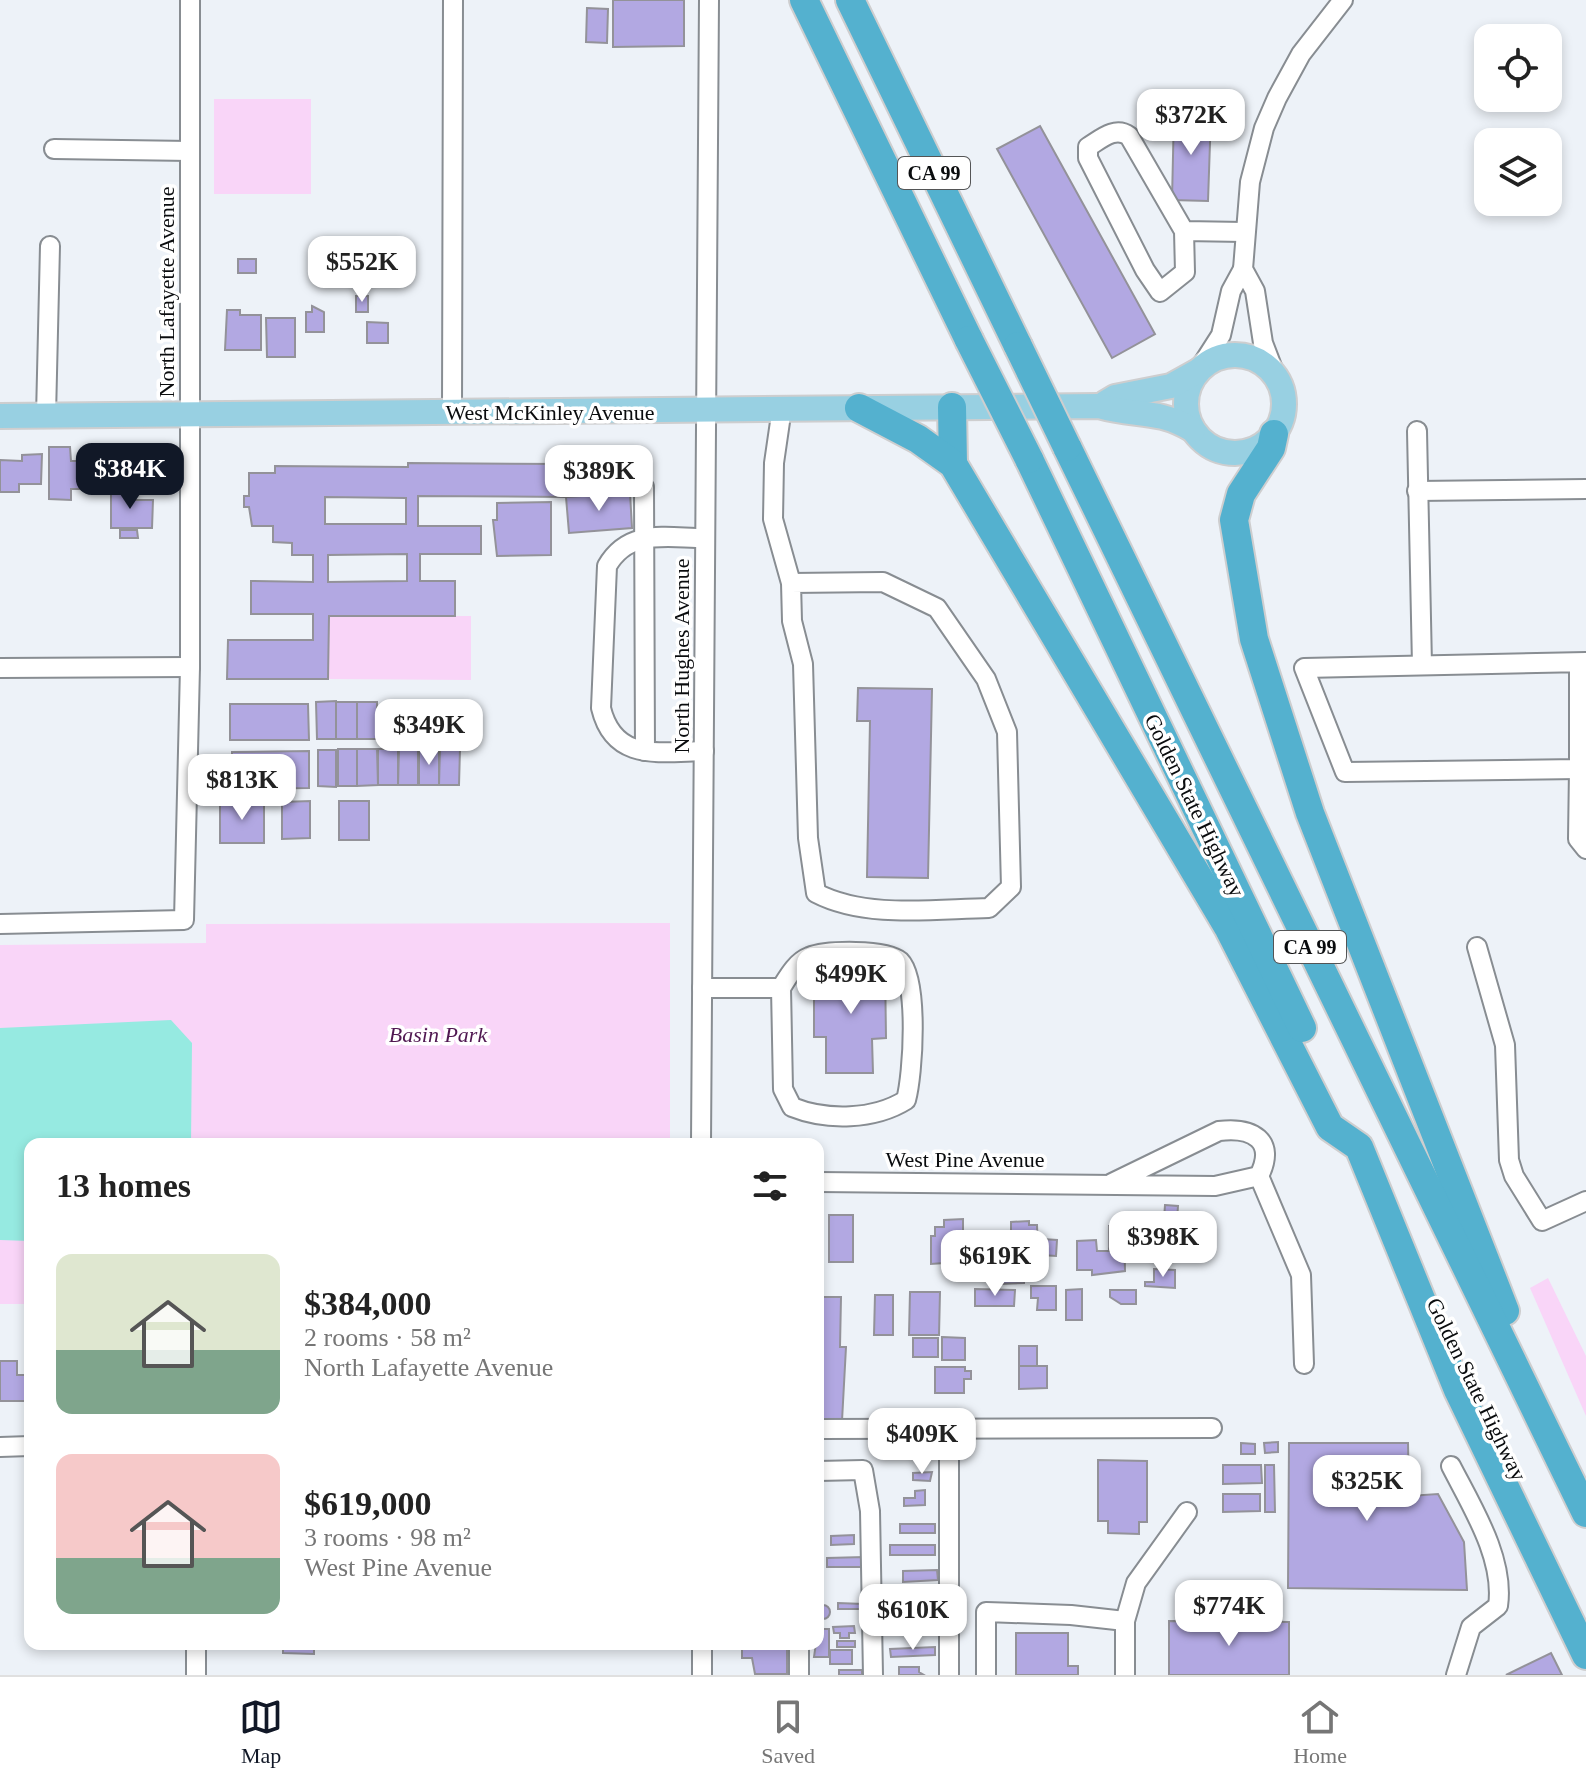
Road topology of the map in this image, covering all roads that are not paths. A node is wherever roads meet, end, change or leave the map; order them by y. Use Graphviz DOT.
graph roads {
  1 [pos="190,0"];
  2 [pos="453,0"];
  3 [pos="709,0"];
  4 [pos="804,0"];
  5 [pos="850,0"];
  6 [pos="1343,0"];
  7 [pos="54,149"];
  8 [pos="190,151"];
  9 [pos="1184,231"];
  10 [pos="1244,232"];
  11 [pos="50,246"];
  12 [pos="1243,269"];
  13 [pos="1198,371"];
  14 [pos="1276,377"];
  15 [pos="1099,406"];
  16 [pos="952,407"];
  17 [pos="706,408"];
  18 [pos="782,408"];
  19 [pos="859,408"];
  20 [pos="452,412"];
  21 [pos="190,415"];
  22 [pos="0,416"];
  23 [pos="46,416"];
  24 [pos="1193,430"];
  25 [pos="1417,431"];
  26 [pos="1274,434"];
  27 [pos="953,464"];
  28 [pos="644,487"];
  29 [pos="1586,489"];
  30 [pos="1417,491"];
  31 [pos="645,538"];
  32 [pos="705,538"];
  33 [pos="791,583"];
  34 [pos="1583,663"];
  35 [pos="1422,665"];
  36 [pos="190,667"];
  37 [pos="0,668"];
  38 [pos="645,751"];
  39 [pos="704,751"];
  40 [pos="1579,769"];
  41 [pos="1586,849"];
  42 [pos="0,924"];
  43 [pos="1477,947"];
  44 [pos="702,988"];
  45 [pos="781,988"];
  46 [pos="701,1138"];
  47 [pos="1359,1147"];
  48 [pos="1259,1176"];
  49 [pos="824,1182"];
  50 [pos="1112,1183"];
  51 [pos="1586,1201"];
  52 [pos="1304,1364"];
  53 [pos="1212,1428"];
  54 [pos="824,1429"];
  55 [pos="949,1430"];
  56 [pos="24,1446"];
  57 [pos="0,1447"];
  58 [pos="1555,1447"];
  59 [pos="1451,1466"];
  60 [pos="824,1471"];
  61 [pos="1187,1512"];
  62 [pos="1586,1513"];
  63 [pos="1586,1611"];
  64 [pos="1125,1621"];
  65 [pos="196,1650"];
  66 [pos="702,1650"];
  67 [pos="799,1650"];
  68 [pos="1586,1655"];
  69 [pos="196,1675"];
  70 [pos="702,1675"];
  71 [pos="799,1675"];
  72 [pos="873,1675"];
  73 [pos="949,1675"];
  74 [pos="986,1675"];
  75 [pos="1125,1675"];
  76 [pos="1456,1675"];
  1 -- 8 [label="street, North Lafayette Avenue"];
  2 -- 20 [label="street"];
  3 -- 17 [label="street, North Hughes Avenue"];
  4 -- 47 [label="highway, Golden State Highway / CA 99, bridge"];
  5 -- 58 [label="highway, Golden State Highway / CA 99, bridge"];
  6 -- 10 [label="street"];
  7 -- 8 [label="street"];
  8 -- 21 [label="street, North Lafayette Avenue"];
  9 -- 9 [label="street"];
  9 -- 10 [label="street"];
  10 -- 12 [label="street"];
  11 -- 23 [label="street"];
  12 -- 13 [label="street"];
  12 -- 14 [label="street"];
  13 -- 14 [label="main road, West McKinley Avenue"];
  13 -- 15 [label="main road, West McKinley Avenue"];
  13 -- 24 [label="main road"];
  14 -- 26 [label="main road"];
  15 -- 16 [label="main road, West McKinley Avenue"];
  15 -- 24 [label="main road, West McKinley Avenue"];
  16 -- 19 [label="main road, West McKinley Avenue"];
  16 -- 27 [label="highway"];
  17 -- 18 [label="main road, West McKinley Avenue"];
  17 -- 20 [label="main road, West McKinley Avenue"];
  17 -- 32 [label="street, North Hughes Avenue"];
  18 -- 19 [label="main road, West McKinley Avenue"];
  18 -- 33 [label="street"];
  19 -- 27 [label="highway"];
  20 -- 21 [label="main road, West McKinley Avenue"];
  21 -- 23 [label="main road, West McKinley Avenue"];
  21 -- 36 [label="street, North Lafayette Avenue"];
  22 -- 23 [label="main road, West McKinley Avenue"];
  24 -- 26 [label="main road, West McKinley Avenue"];
  25 -- 30 [label="street"];
  26 -- 58 [label="highway"];
  27 -- 47 [label="highway"];
  28 -- 31 [label="street"];
  29 -- 30 [label="street"];
  30 -- 35 [label="street"];
  31 -- 32 [label="street"];
  31 -- 38 [label="street"];
  31 -- 38 [label="street"];
  32 -- 39 [label="street, North Hughes Avenue"];
  33 -- 33 [label="street"];
  34 -- 35 [label="street"];
  34 -- 40 [label="street"];
  35 -- 40 [label="street"];
  36 -- 37 [label="street"];
  36 -- 42 [label="street, North Lafayette Avenue"];
  38 -- 39 [label="street"];
  39 -- 44 [label="street, North Hughes Avenue"];
  40 -- 41 [label="street"];
  43 -- 51 [label="street"];
  44 -- 45 [label="street"];
  44 -- 46 [label="street, North Hughes Avenue"];
  45 -- 45 [label="street"];
  47 -- 63 [label="highway, Golden State Highway / CA 99"];
  47 -- 68 [label="highway"];
  48 -- 50 [label="street, West Pine Avenue"];
  48 -- 50 [label="street, West Pine Avenue"];
  48 -- 52 [label="street"];
  49 -- 50 [label="street, West Pine Avenue"];
  53 -- 55 [label="street"];
  54 -- 55 [label="street"];
  55 -- 73 [label="street"];
  56 -- 57 [label="street"];
  58 -- 62 [label="highway, Golden State Highway / CA 99"];
  59 -- 76 [label="street"];
  60 -- 72 [label="street"];
  61 -- 64 [label="street"];
  64 -- 74 [label="street"];
  64 -- 75 [label="street"];
  65 -- 69 [label="street"];
  66 -- 70 [label="street"];
  67 -- 71 [label="street"];
}
